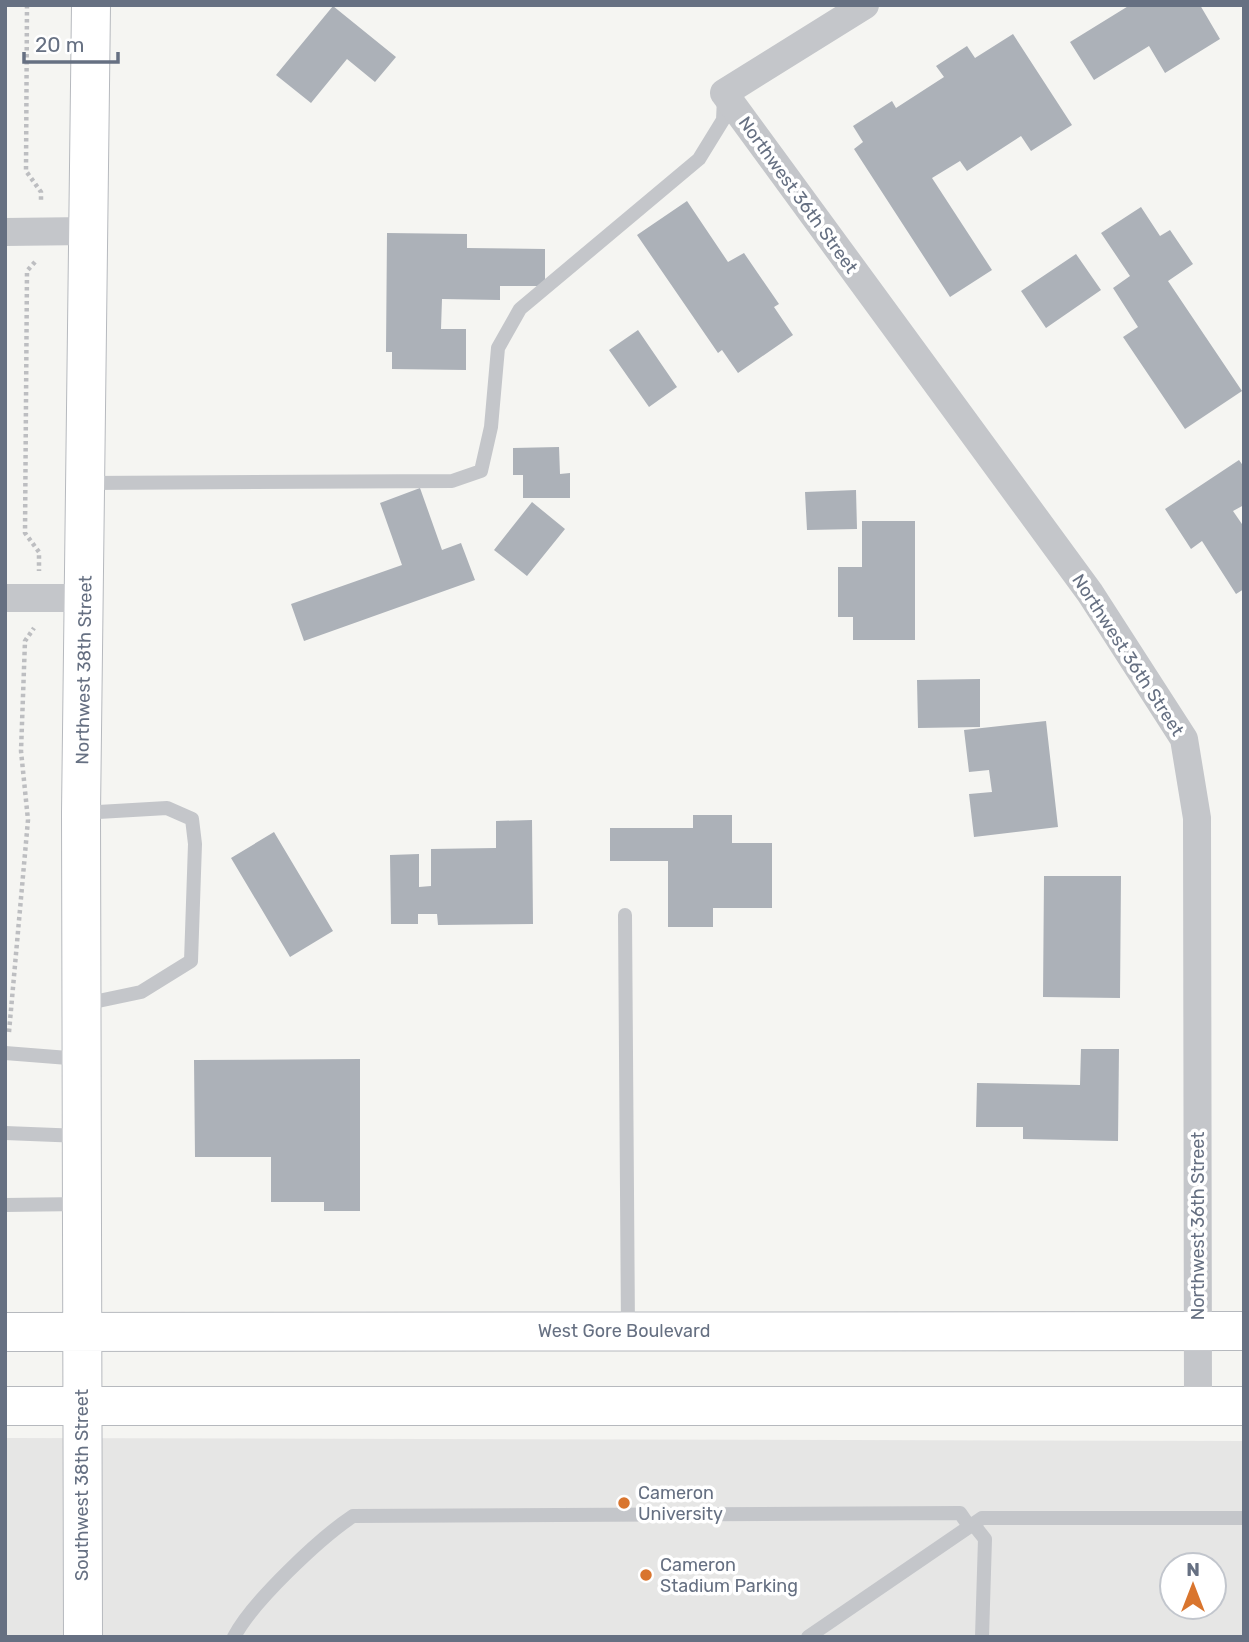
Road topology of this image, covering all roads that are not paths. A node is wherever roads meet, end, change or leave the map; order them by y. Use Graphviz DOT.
graph roads {
  1 [pos="91,5"];
  2 [pos="865,5"];
  3 [pos="724,93"];
  4 [pos="88,231"];
  5 [pos="5,232"];
  6 [pos="87,483"];
  7 [pos="5,598"];
  8 [pos="86,598"];
  9 [pos="82,813"];
  10 [pos="625,915"];
  11 [pos="84,1004"];
  12 [pos="5,1053"];
  13 [pos="83,1060"];
  14 [pos="5,1133"];
  15 [pos="83,1136"];
  16 [pos="82,1204"];
  17 [pos="5,1205"];
  18 [pos="628,1330"];
  19 [pos="1198,1331"];
  20 [pos="1244,1331"];
  21 [pos="5,1332"];
  22 [pos="81,1334"];
  23 [pos="5,1406"];
  24 [pos="1198,1406"];
  25 [pos="1244,1406"];
  26 [pos="81,1407"];
  27 [pos="1244,1518"];
  28 [pos="971,1525"];
  29 [pos="83,1637"];
  30 [pos="234,1637"];
  31 [pos="808,1637"];
  32 [pos="982,1637"];
  1 -- 4 [label="main road, Northwest 38th Street"];
  2 -- 3 [label="street"];
  3 -- 6 [label="lane"];
  3 -- 19 [label="street, Northwest 36th Street"];
  4 -- 5 [label="street"];
  4 -- 6 [label="main road, Northwest 38th Street"];
  6 -- 8 [label="main road, Northwest 38th Street"];
  7 -- 8 [label="street"];
  8 -- 9 [label="main road, Northwest 38th Street"];
  9 -- 11 [label="main road, Northwest 38th Street"];
  9 -- 11 [label="lane"];
  10 -- 18 [label="lane"];
  11 -- 13 [label="main road, Northwest 38th Street"];
  12 -- 13 [label="lane"];
  13 -- 15 [label="main road, Northwest 38th Street"];
  14 -- 15 [label="lane"];
  15 -- 16 [label="main road, Northwest 38th Street"];
  16 -- 17 [label="lane"];
  16 -- 22 [label="main road, Northwest 38th Street"];
  18 -- 19 [label="main road, West Gore Boulevard"];
  18 -- 22 [label="main road, West Gore Boulevard"];
  19 -- 20 [label="main road, West Gore Boulevard"];
  19 -- 24 [label="street, Northwest 36th Street"];
  21 -- 22 [label="main road, West Gore Boulevard"];
  22 -- 26 [label="main road, Southwest 38th Street"];
  23 -- 26 [label="main road"];
  24 -- 25 [label="main road"];
  24 -- 26 [label="main road"];
  26 -- 29 [label="main road, Southwest 38th Street"];
  27 -- 28 [label="lane"];
  28 -- 30 [label="lane"];
  28 -- 31 [label="lane"];
  28 -- 32 [label="lane"];
}
